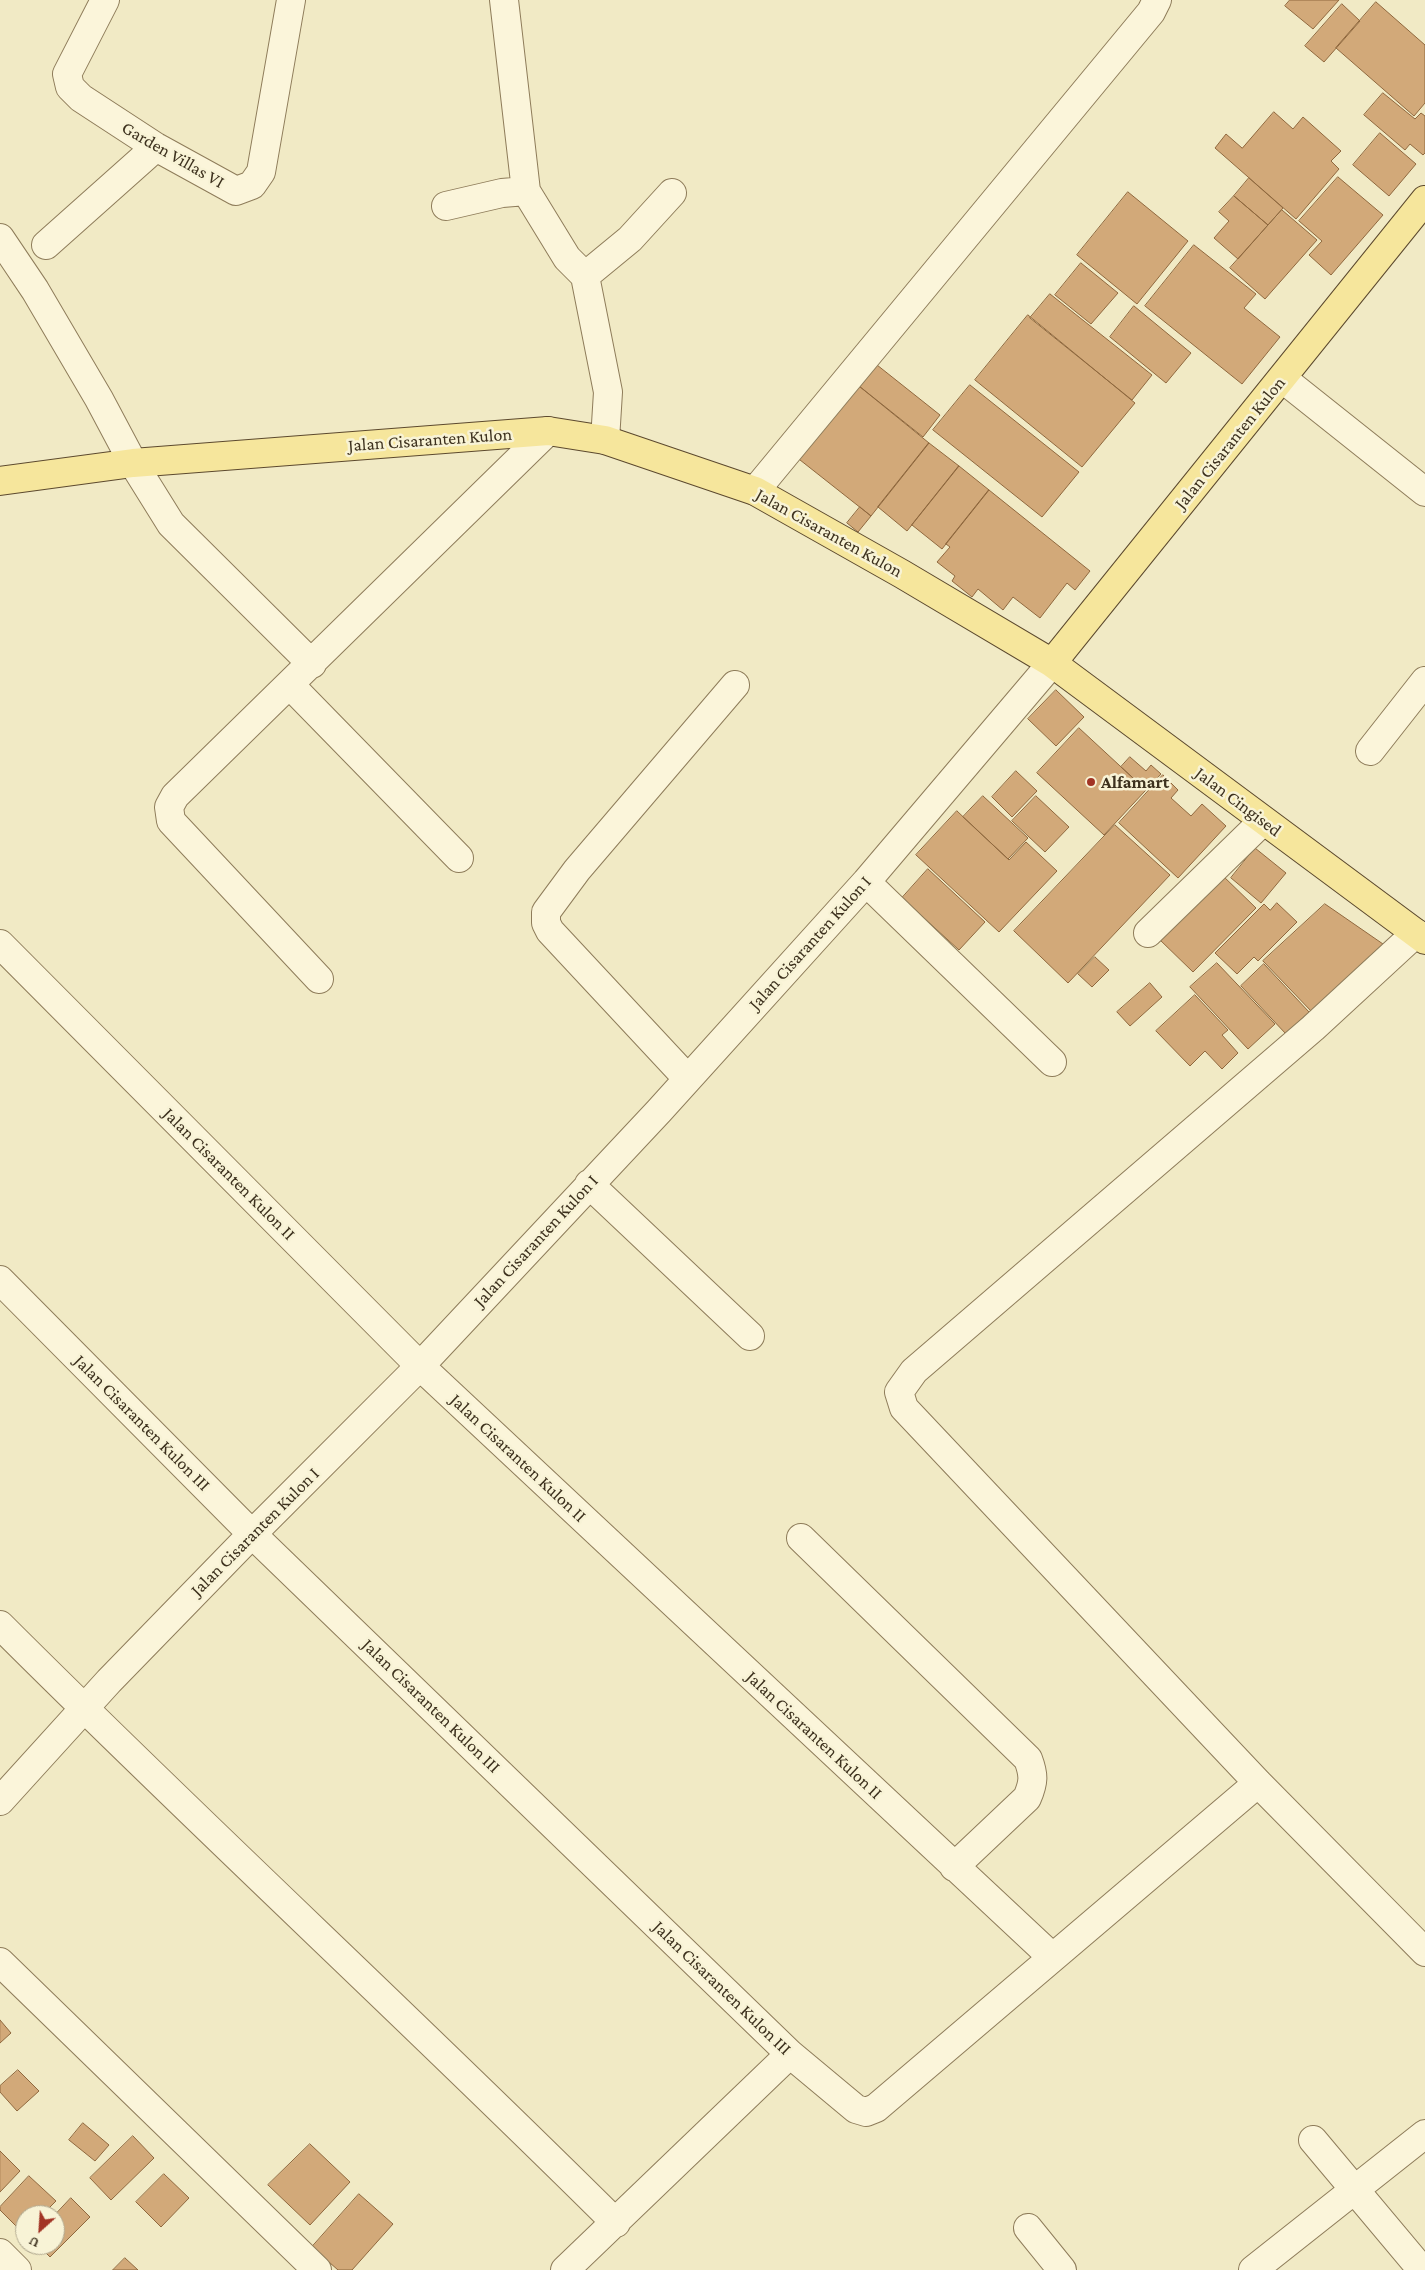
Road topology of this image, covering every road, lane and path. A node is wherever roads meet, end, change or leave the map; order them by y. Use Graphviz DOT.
graph roads {
  1 [pos="105,0"];
  2 [pos="291,0"];
  3 [pos="504,0"];
  4 [pos="1157,0"];
  5 [pos="156,147"];
  6 [pos="526,191"];
  7 [pos="672,193"];
  8 [pos="1425,200"];
  9 [pos="446,206"];
  10 [pos="0,238"];
  11 [pos="46,245"];
  12 [pos="585,276"];
  13 [pos="1283,379"];
  14 [pos="548,431"];
  15 [pos="605,440"];
  16 [pos="132,463"];
  17 [pos="0,481"];
  18 [pos="755,491"];
  19 [pos="1425,492"];
  20 [pos="1052,663"];
  21 [pos="312,664"];
  22 [pos="1425,682"];
  23 [pos="290,685"];
  24 [pos="735,685"];
  25 [pos="1370,750"];
  26 [pos="1263,821"];
  27 [pos="459,858"];
  28 [pos="866,882"];
  29 [pos="1148,933"];
  30 [pos="1420,936"];
  31 [pos="0,944"];
  32 [pos="319,979"];
  33 [pos="1052,1062"];
  34 [pos="687,1078"];
  35 [pos="589,1184"];
  36 [pos="0,1280"];
  37 [pos="750,1336"];
  38 [pos="420,1366"];
  39 [pos="252,1534"];
  40 [pos="801,1538"];
  41 [pos="0,1624"];
  42 [pos="85,1710"];
  43 [pos="1258,1783"];
  44 [pos="0,1801"];
  45 [pos="954,1867"];
  46 [pos="1425,1952"];
  47 [pos="1052,1957"];
  48 [pos="0,1962"];
  49 [pos="790,2054"];
  50 [pos="1425,2134"];
  51 [pos="1313,2140"];
  52 [pos="1354,2190"];
  53 [pos="616,2223"];
  54 [pos="1028,2228"];
  55 [pos="0,2253"];
  56 [pos="1258,2268"];
  57 [pos="17,2270"];
  58 [pos="317,2270"];
  59 [pos="565,2270"];
  60 [pos="1062,2270"];
  61 [pos="1422,2270"];
  1 -- 5 [label="street, Garden Villas VI"];
  2 -- 5 [label="street, Garden Villas VI"];
  3 -- 6 [label="street"];
  4 -- 18 [label="street"];
  5 -- 11 [label="street"];
  6 -- 9 [label="street"];
  6 -- 12 [label="street"];
  7 -- 12 [label="street"];
  8 -- 13 [label="main road, Jalan Cisaranten Kulon"];
  10 -- 16 [label="street"];
  12 -- 15 [label="street"];
  13 -- 19 [label="street"];
  13 -- 20 [label="main road, Jalan Cisaranten Kulon"];
  14 -- 15 [label="main road, Jalan Cisaranten Kulon"];
  14 -- 16 [label="main road, Jalan Cisaranten Kulon"];
  14 -- 21 [label="street"];
  15 -- 18 [label="main road, Jalan Cisaranten Kulon"];
  16 -- 17 [label="main road, Jalan Cisaranten Kulon"];
  16 -- 21 [label="street"];
  18 -- 20 [label="main road, Jalan Cisaranten Kulon"];
  20 -- 26 [label="main road, Jalan Cingised"];
  20 -- 28 [label="street, Jalan Cisaranten Kulon I"];
  21 -- 23 [label="street"];
  22 -- 25 [label="street"];
  23 -- 27 [label="street"];
  23 -- 32 [label="street"];
  24 -- 34 [label="street"];
  26 -- 29 [label="street"];
  26 -- 30 [label="main road, Jalan Cingised"];
  28 -- 33 [label="street"];
  28 -- 34 [label="street, Jalan Cisaranten Kulon I"];
  30 -- 43 [label="street"];
  31 -- 38 [label="street, Jalan Cisaranten Kulon II"];
  34 -- 35 [label="street, Jalan Cisaranten Kulon I"];
  35 -- 37 [label="street"];
  35 -- 38 [label="street, Jalan Cisaranten Kulon I"];
  36 -- 39 [label="street, Jalan Cisaranten Kulon III"];
  38 -- 39 [label="street, Jalan Cisaranten Kulon I"];
  38 -- 45 [label="street, Jalan Cisaranten Kulon II"];
  39 -- 42 [label="street, Jalan Cisaranten Kulon I"];
  39 -- 49 [label="street, Jalan Cisaranten Kulon III"];
  40 -- 45 [label="street"];
  41 -- 42 [label="street"];
  42 -- 44 [label="street, Jalan Cisaranten Kulon I"];
  42 -- 53 [label="street"];
  43 -- 46 [label="street"];
  43 -- 47 [label="street"];
  45 -- 47 [label="street, Jalan Cisaranten Kulon II"];
  47 -- 49 [label="street, Jalan Cisaranten Kulon III"];
  48 -- 58 [label="street"];
  49 -- 53 [label="street"];
  50 -- 52 [label="street"];
  51 -- 52 [label="street"];
  52 -- 56 [label="street"];
  52 -- 61 [label="street"];
  53 -- 59 [label="street"];
  54 -- 60 [label="street"];
  55 -- 57 [label="street"];
}
